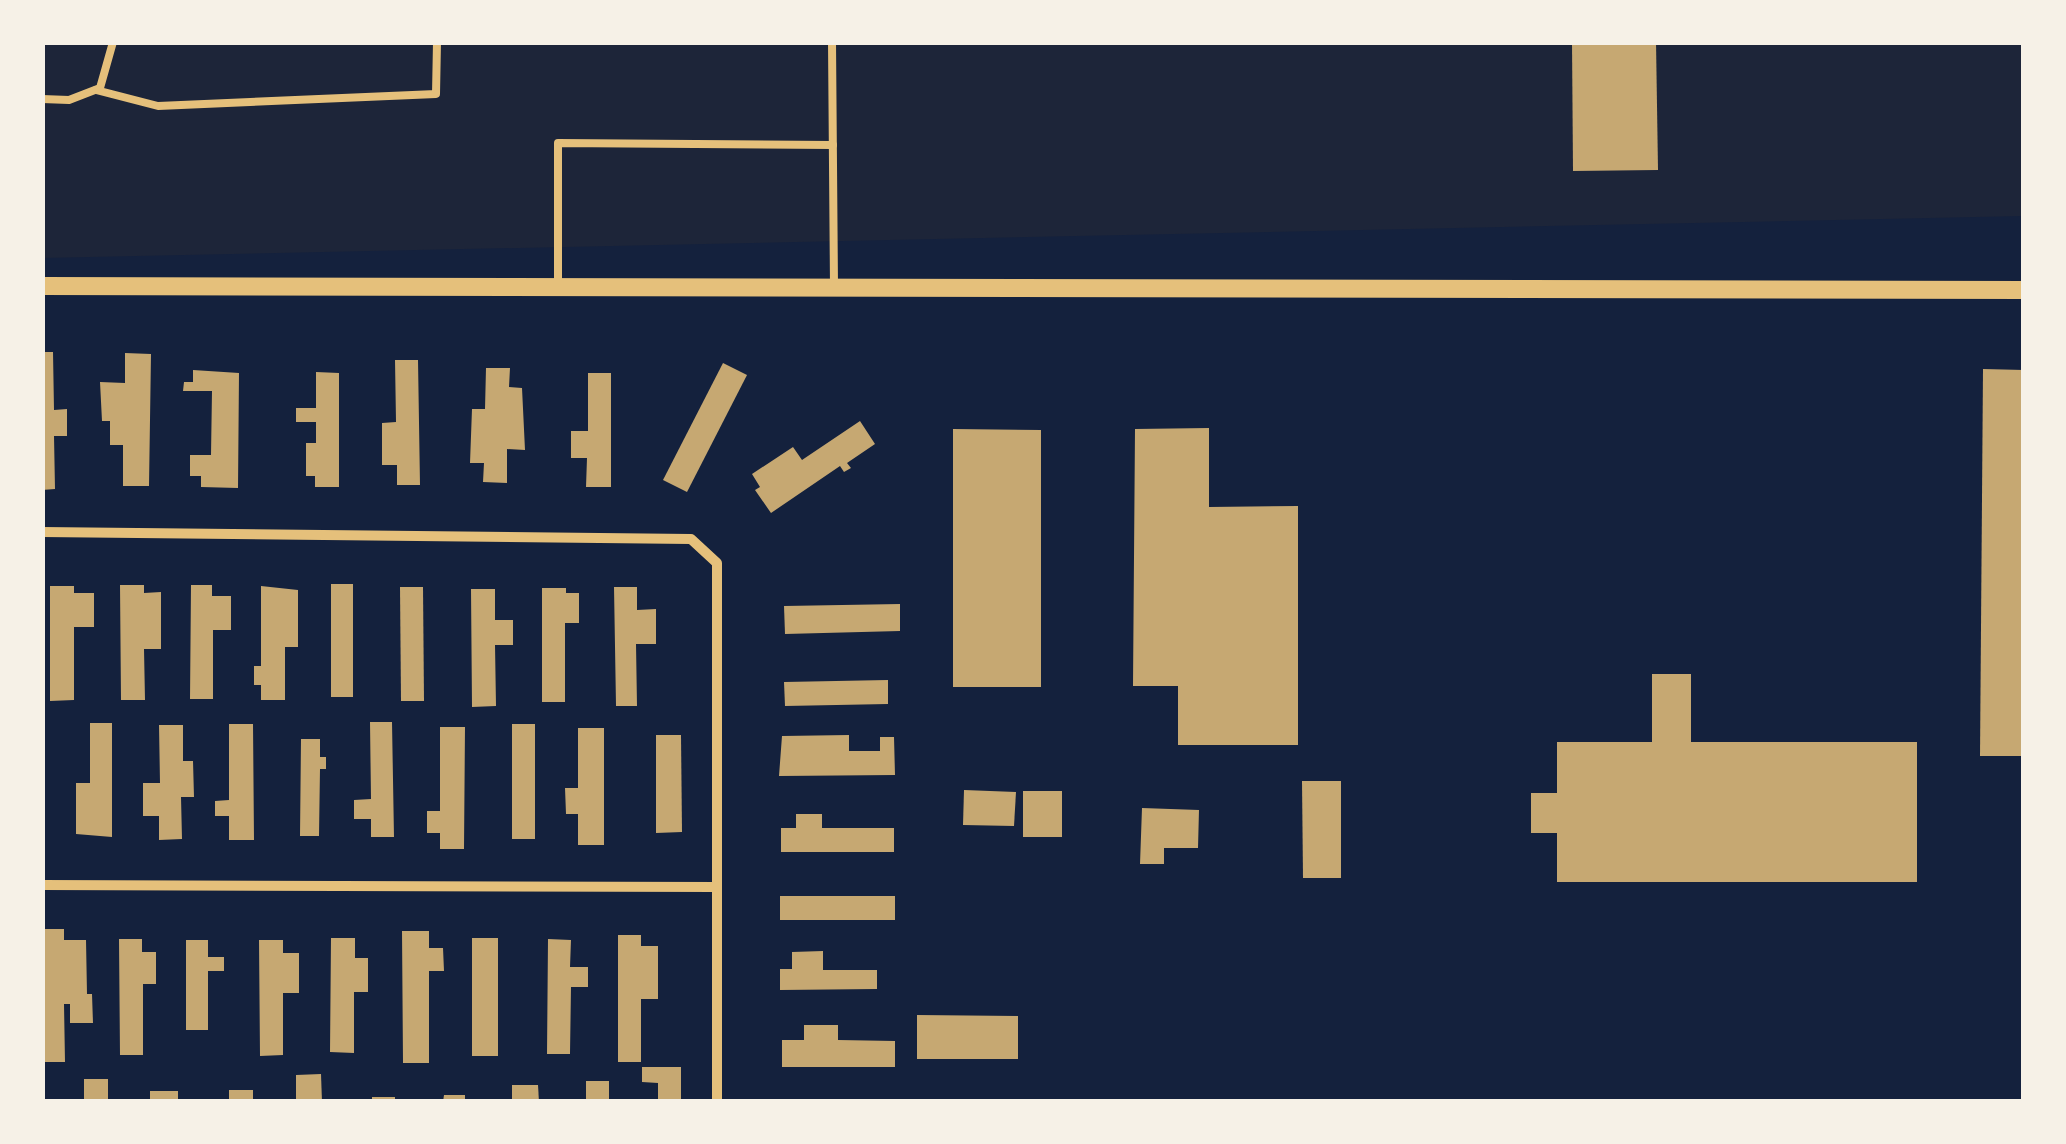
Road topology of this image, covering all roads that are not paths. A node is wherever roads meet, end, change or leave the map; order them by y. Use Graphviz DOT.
graph roads {
  1 [pos="113,42"];
  2 [pos="436,42"];
  3 [pos="832,42"];
  4 [pos="96,90"];
  5 [pos="42,100"];
  6 [pos="833,144"];
  7 [pos="42,286"];
  8 [pos="558,287"];
  9 [pos="834,288"];
  10 [pos="2024,290"];
  11 [pos="42,532"];
  12 [pos="42,885"];
  13 [pos="717,886"];
  14 [pos="717,1102"];
  1 -- 4 [label="lane"];
  2 -- 4 [label="lane"];
  3 -- 6 [label="lane"];
  4 -- 5 [label="lane"];
  6 -- 8 [label="lane"];
  6 -- 9 [label="lane"];
  7 -- 8 [label="street"];
  8 -- 9 [label="street"];
  9 -- 10 [label="street"];
  11 -- 13 [label="street"];
  12 -- 13 [label="street"];
  13 -- 14 [label="street"];
}
